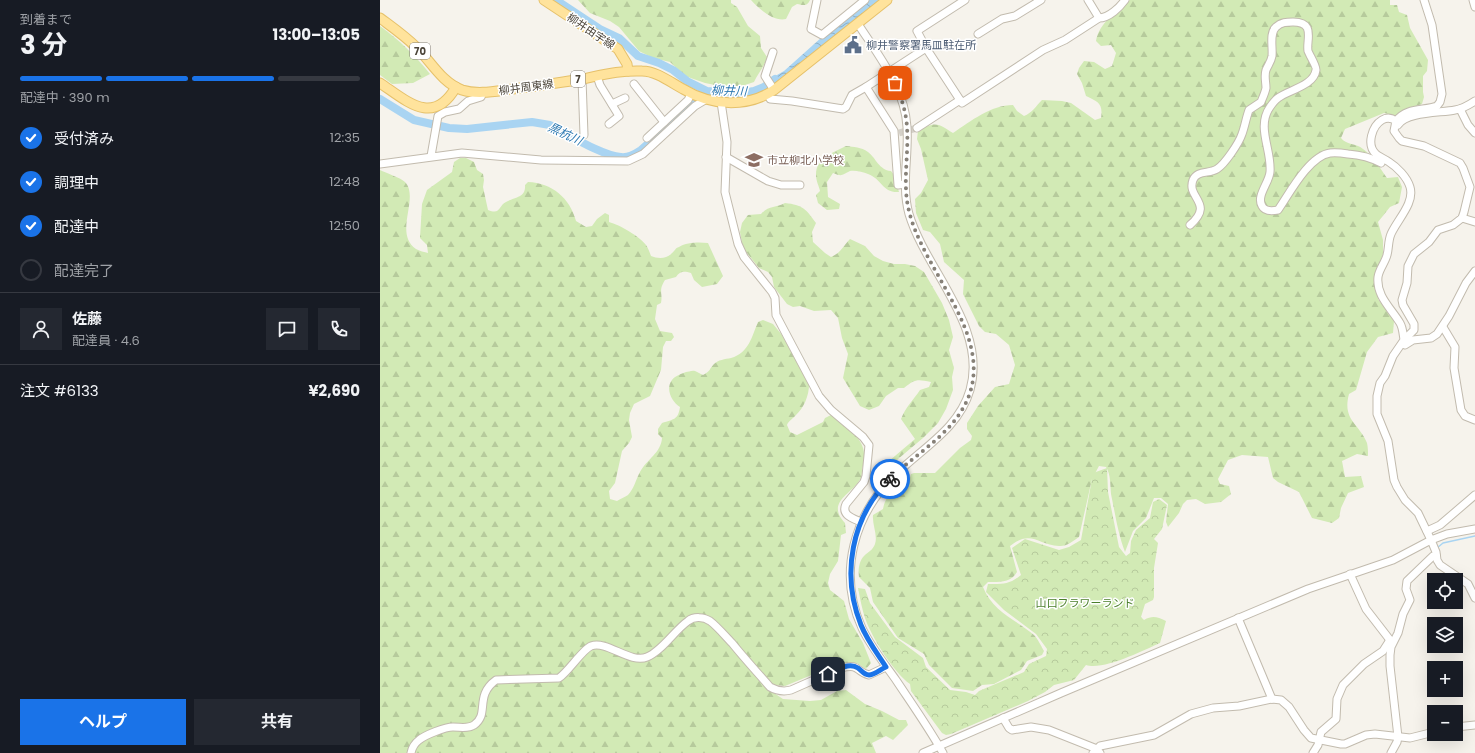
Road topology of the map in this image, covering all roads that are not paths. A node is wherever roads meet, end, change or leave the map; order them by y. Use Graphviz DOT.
graph roads {
  1 [pos="544,0"];
  2 [pos="817,0"];
  3 [pos="865,0"];
  4 [pos="887,0"];
  5 [pos="965,0"];
  6 [pos="1041,0"];
  7 [pos="1088,0"];
  8 [pos="1125,0"];
  9 [pos="1424,0"];
  10 [pos="1473,0"];
  11 [pos="1475,7"];
  12 [pos="380,18"];
  13 [pos="1099,18"];
  14 [pos="858,24"];
  15 [pos="978,34"];
  16 [pos="926,48"];
  17 [pos="773,52"];
  18 [pos="628,71"];
  19 [pos="889,72"];
  20 [pos="597,76"];
  21 [pos="582,79"];
  22 [pos="380,83"];
  23 [pos="634,84"];
  24 [pos="456,87"];
  25 [pos="866,87"];
  26 [pos="772,90"];
  27 [pos="483,93"];
  28 [pos="699,97"];
  29 [pos="625,98"];
  30 [pos="960,100"];
  31 [pos="1475,101"];
  32 [pos="721,102"];
  33 [pos="612,104"];
  34 [pos="1460,109"];
  35 [pos="1396,121"];
  36 [pos="664,122"];
  37 [pos="609,124"];
  38 [pos="917,128"];
  39 [pos="1475,133"];
  40 [pos="1396,135"];
  41 [pos="584,136"];
  42 [pos="647,138"];
  43 [pos="431,156"];
  44 [pos="726,157"];
  45 [pos="1391,163"];
  46 [pos="380,164"];
  47 [pos="905,184"];
  48 [pos="800,185"];
  49 [pos="1472,187"];
  50 [pos="1462,218"];
  51 [pos="1475,222"];
  52 [pos="1190,225"];
  53 [pos="1475,271"];
  54 [pos="1443,327"];
  55 [pos="1403,342"];
  56 [pos="1475,420"];
  57 [pos="1475,496"];
  58 [pos="861,522"];
  59 [pos="1475,529"];
  60 [pos="1427,531"];
  61 [pos="1431,540"];
  62 [pos="1436,551"];
  63 [pos="1350,574"];
  64 [pos="1475,598"];
  65 [pos="1238,618"];
  66 [pos="1391,641"];
  67 [pos="886,667"];
  68 [pos="1272,699"];
  69 [pos="1003,718"];
  70 [pos="1475,725"];
  71 [pos="1463,727"];
  72 [pos="1427,734"];
  73 [pos="1398,737"];
  74 [pos="1321,739"];
  75 [pos="939,746"];
  76 [pos="1096,752"];
  77 [pos="411,753"];
  78 [pos="923,753"];
  79 [pos="944,753"];
  80 [pos="1313,753"];
  81 [pos="1391,753"];
  1 -- 18 [label="main road, 柳井由宇線"];
  2 -- 3 [label="street"];
  4 -- 14 [label="main road, 柳井周東線 / 7"];
  5 -- 16 [label="street"];
  6 -- 15 [label="street"];
  7 -- 13 [label="street"];
  8 -- 13 [label="street"];
  9 -- 35 [label="street"];
  10 -- 11 [label="street"];
  12 -- 24 [label="main road, 70"];
  13 -- 30 [label="street"];
  14 -- 19 [label="street"];
  14 -- 26 [label="main road, 柳井周東線 / 7"];
  16 -- 19 [label="street"];
  16 -- 30 [label="street"];
  17 -- 26 [label="street"];
  18 -- 20 [label="main road, 柳井周東線 / 7"];
  18 -- 28 [label="main road, 柳井周東線 / 7"];
  19 -- 25 [label="street"];
  19 -- 47 [label="street"];
  20 -- 21 [label="main road, 柳井周東線 / 7"];
  20 -- 33 [label="street"];
  21 -- 27 [label="main road, 柳井周東線 / 7"];
  21 -- 41 [label="street"];
  22 -- 24 [label="main road"];
  23 -- 36 [label="street"];
  24 -- 27 [label="main road, 柳井周東線 / 7"];
  25 -- 26 [label="street"];
  25 -- 47 [label="street"];
  26 -- 32 [label="main road, 柳井周東線 / 7"];
  27 -- 43 [label="street"];
  28 -- 32 [label="main road, 柳井周東線 / 7"];
  28 -- 36 [label="street"];
  28 -- 43 [label="street"];
  29 -- 33 [label="street"];
  30 -- 38 [label="street"];
  31 -- 34 [label="street"];
  32 -- 44 [label="street"];
  33 -- 37 [label="street"];
  34 -- 39 [label="street"];
  34 -- 40 [label="street"];
  35 -- 40 [label="street"];
  35 -- 45 [label="street"];
  36 -- 42 [label="street"];
  40 -- 49 [label="street"];
  43 -- 46 [label="street"];
  44 -- 48 [label="street"];
  44 -- 58 [label="street"];
  45 -- 52 [label="street"];
  45 -- 55 [label="street"];
  47 -- 58 [label="street"];
  49 -- 50 [label="street"];
  50 -- 51 [label="street"];
  50 -- 55 [label="street"];
  53 -- 54 [label="street"];
  54 -- 55 [label="street"];
  54 -- 56 [label="street"];
  55 -- 60 [label="street"];
  57 -- 60 [label="street"];
  58 -- 67 [label="street"];
  59 -- 61 [label="street"];
  60 -- 61 [label="street"];
  61 -- 62 [label="street"];
  61 -- 63 [label="street"];
  62 -- 64 [label="street"];
  62 -- 66 [label="street"];
  63 -- 65 [label="street"];
  63 -- 66 [label="street"];
  65 -- 68 [label="street"];
  65 -- 69 [label="street"];
  66 -- 73 [label="street"];
  66 -- 74 [label="street"];
  67 -- 75 [label="street"];
  67 -- 77 [label="street"];
  68 -- 74 [label="street"];
  68 -- 76 [label="street"];
  69 -- 75 [label="street"];
  69 -- 76 [label="street"];
  70 -- 71 [label="street"];
  72 -- 73 [label="street"];
  73 -- 74 [label="street"];
  73 -- 81 [label="street"];
  74 -- 80 [label="street"];
  75 -- 78 [label="street"];
  75 -- 79 [label="street"];
}
